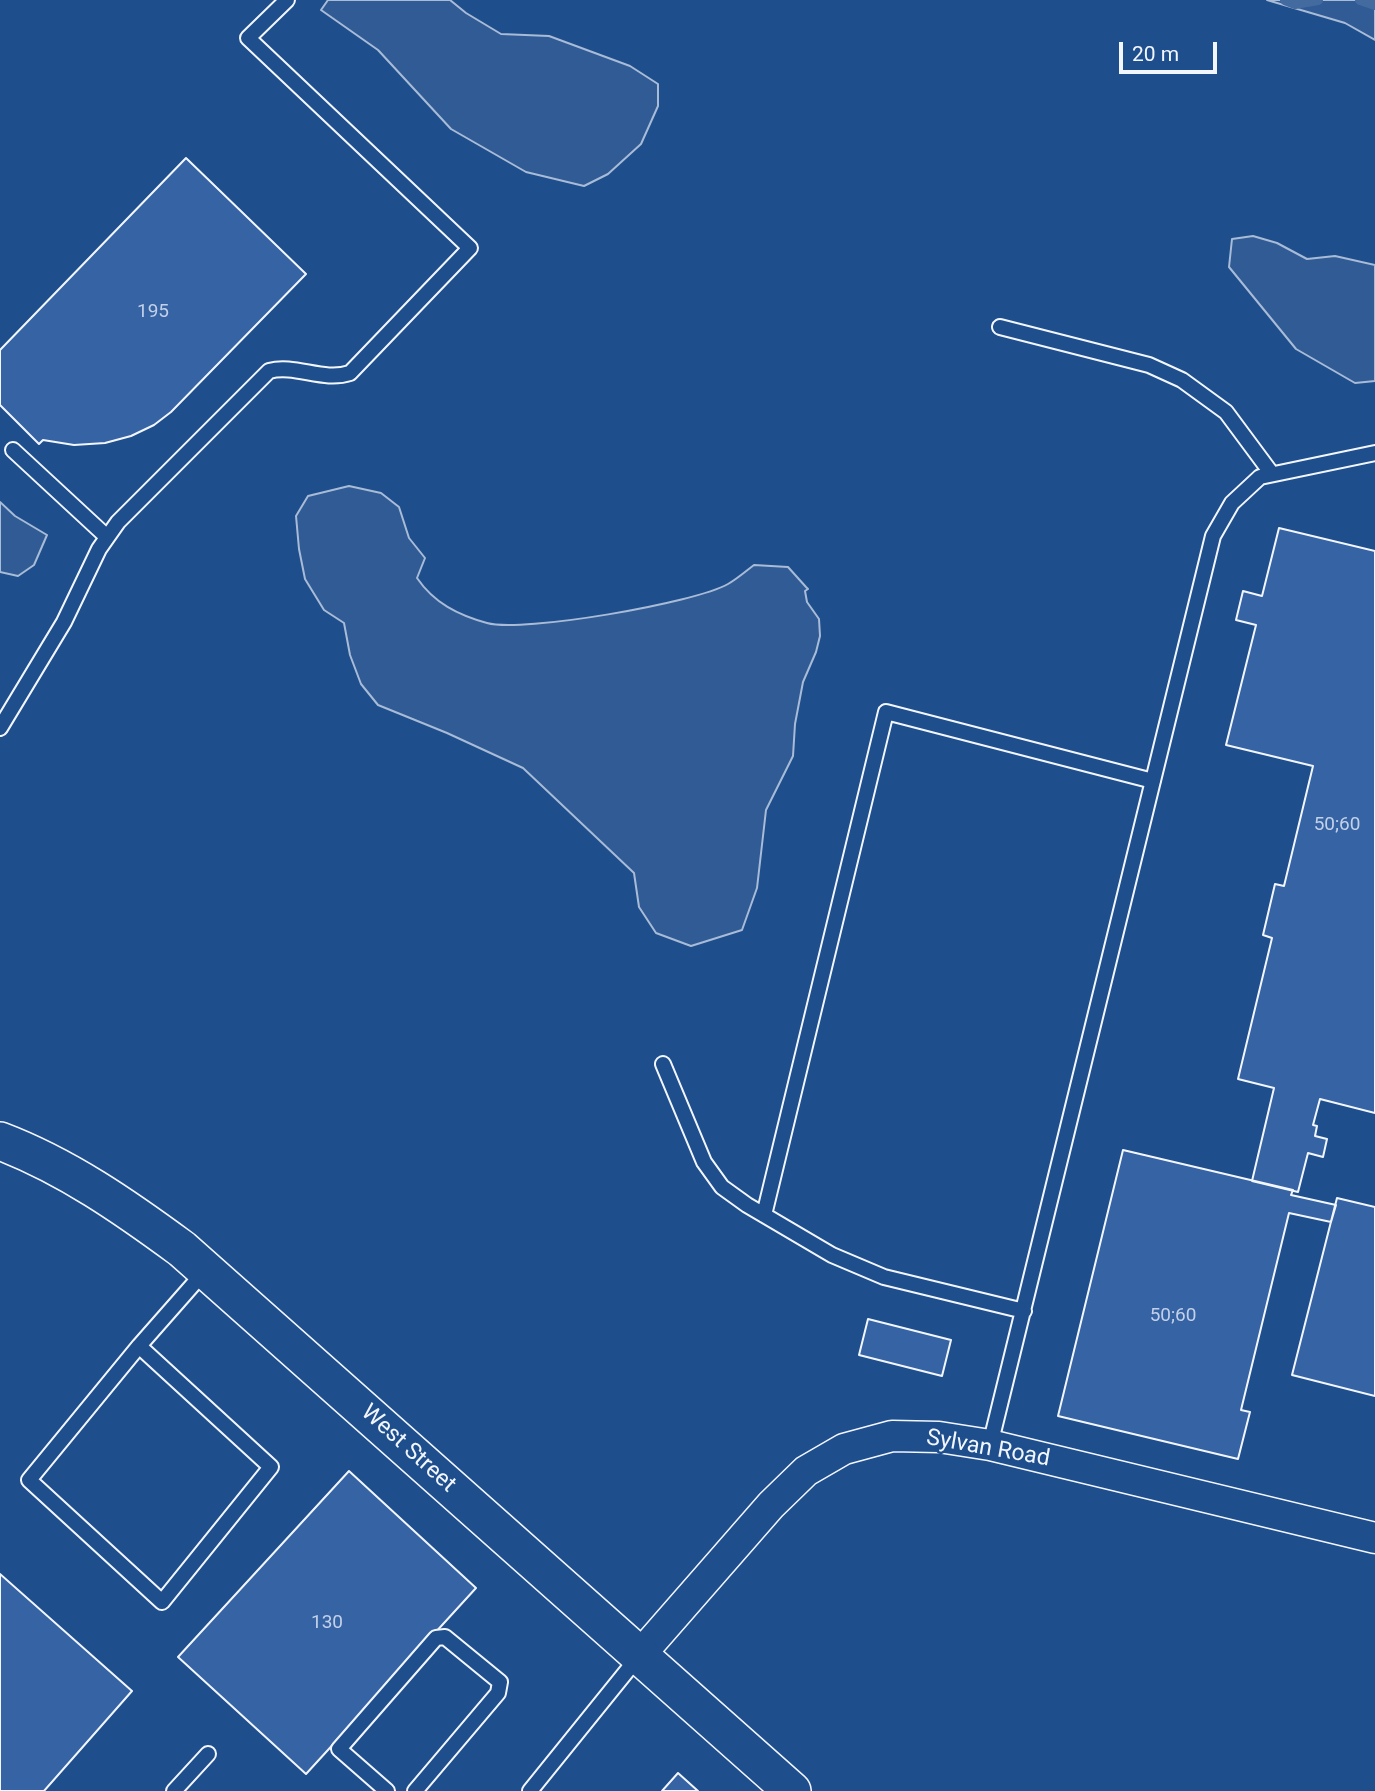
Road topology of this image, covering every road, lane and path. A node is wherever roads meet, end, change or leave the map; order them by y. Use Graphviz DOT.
graph roads {
  1 [pos="287,0"];
  2 [pos="1000,327"];
  3 [pos="13,450"];
  4 [pos="1375,453"];
  5 [pos="1272,474"];
  6 [pos="107,537"];
  7 [pos="0,728"];
  8 [pos="1153,781"];
  9 [pos="663,1064"];
  10 [pos="0,1140"];
  11 [pos="764,1215"];
  12 [pos="206,1270"];
  13 [pos="1024,1311"];
  14 [pos="139,1346"];
  15 [pos="989,1446"];
  16 [pos="1375,1538"];
  17 [pos="639,1655"];
  18 [pos="208,1754"];
  19 [pos="174,1791"];
  20 [pos="387,1791"];
  21 [pos="415,1791"];
  22 [pos="530,1791"];
  23 [pos="792,1791"];
  1 -- 6 [label="lane"];
  2 -- 5 [label="lane"];
  3 -- 6 [label="lane"];
  4 -- 5 [label="lane"];
  5 -- 8 [label="lane"];
  6 -- 7 [label="lane"];
  8 -- 11 [label="lane"];
  8 -- 13 [label="lane"];
  9 -- 11 [label="lane"];
  10 -- 12 [label="street, West Street"];
  11 -- 13 [label="lane"];
  12 -- 14 [label="lane"];
  12 -- 17 [label="street, West Street"];
  13 -- 15 [label="lane"];
  14 -- 14 [label="lane"];
  15 -- 16 [label="street, Sylvan Road"];
  15 -- 17 [label="street, Sylvan Road"];
  17 -- 22 [label="lane"];
  17 -- 23 [label="street, West Street"];
  18 -- 19 [label="lane"];
  20 -- 21 [label="lane"];
}
